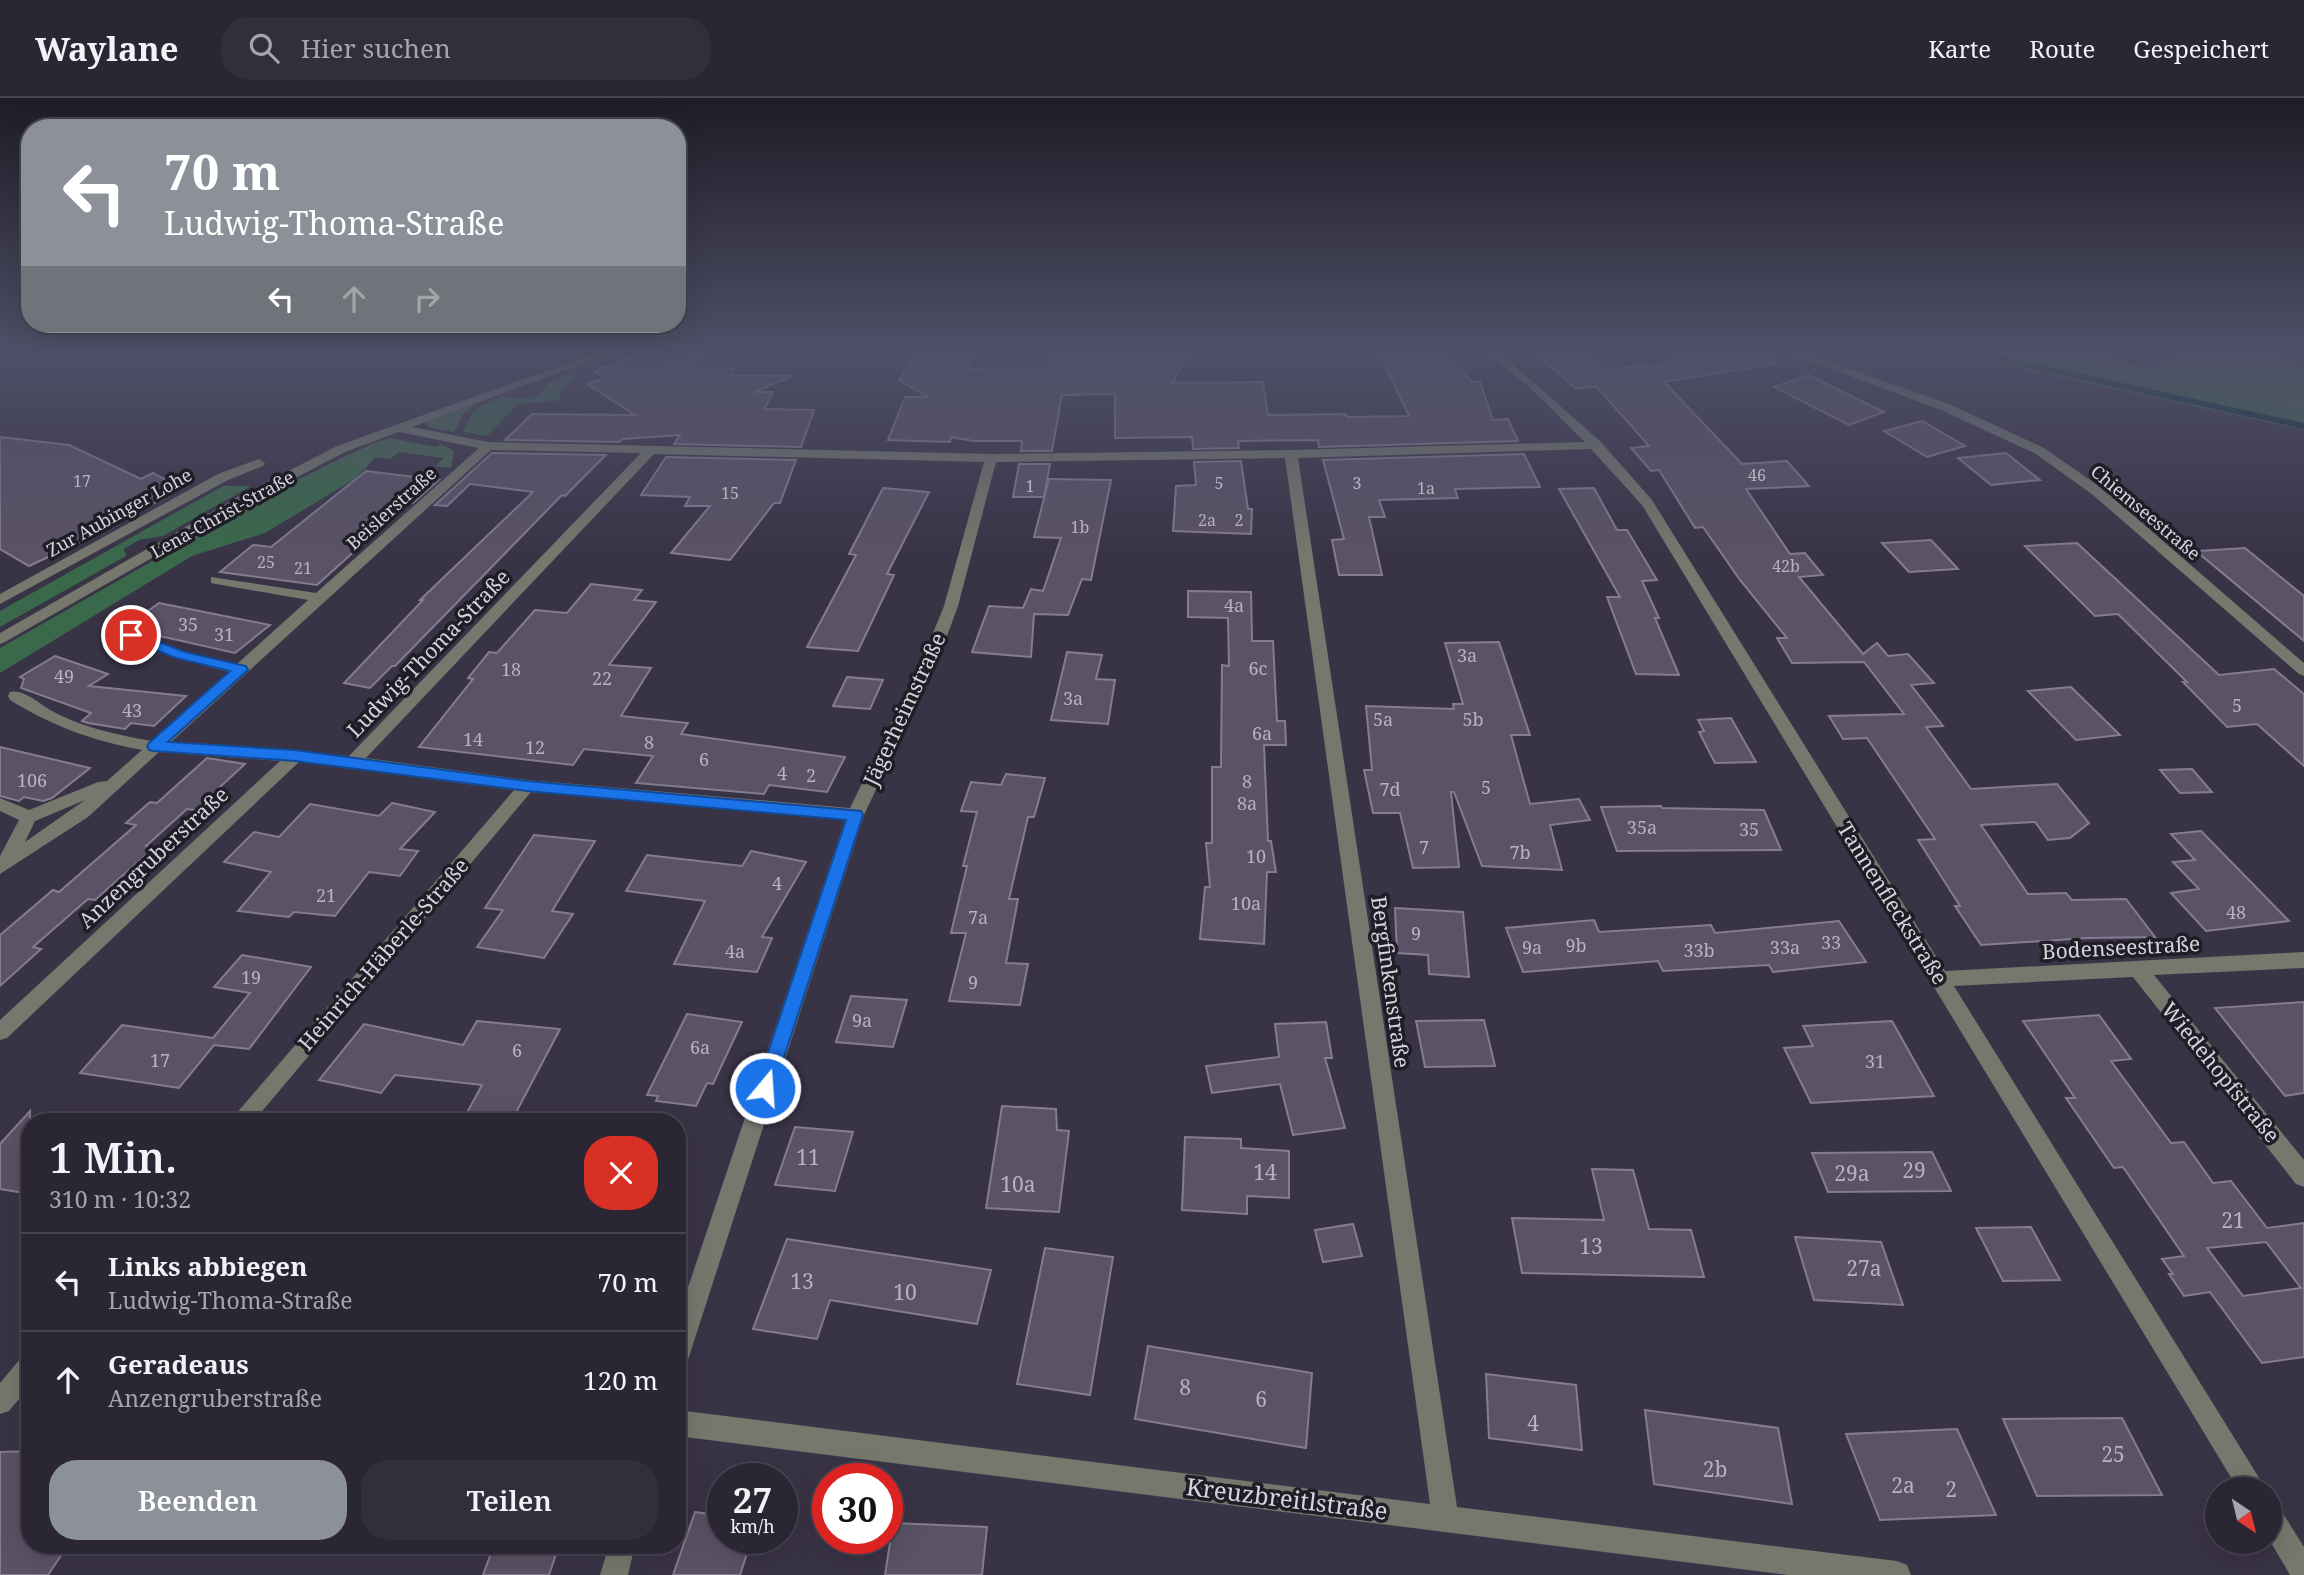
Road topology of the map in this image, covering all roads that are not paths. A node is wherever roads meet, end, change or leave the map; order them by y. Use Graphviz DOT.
graph roads {
  1 [pos="419,420"];
  2 [pos="1571,420"];
  3 [pos="1976,420"];
  4 [pos="396,428"];
  5 [pos="1597,445"];
  6 [pos="488,446"];
  7 [pos="651,450"];
  8 [pos="1292,453"];
  9 [pos="991,458"];
  10 [pos="259,463"];
  11 [pos="216,580"];
  12 [pos="319,598"];
  13 [pos="0,600"];
  14 [pos="131,635"];
  15 [pos="0,639"];
  16 [pos="241,670"];
  17 [pos="2304,671"];
  18 [pos="16,696"];
  19 [pos="154,746"];
  20 [pos="295,755"];
  21 [pos="353,762"];
  22 [pos="117,781"];
  23 [pos="527,786"];
  24 [pos="0,804"];
  25 [pos="855,815"];
  26 [pos="29,817"];
  27 [pos="2,866"];
  28 [pos="2304,960"];
  29 [pos="2137,968"];
  30 [pos="1940,979"];
  31 [pos="0,1032"];
  32 [pos="248,1113"];
  33 [pos="2304,1177"];
  34 [pos="686,1330"];
  35 [pos="21,1378"];
  36 [pos="0,1402"];
  37 [pos="686,1424"];
  38 [pos="2246,1477"];
  39 [pos="1445,1517"];
  40 [pos="2282,1536"];
  41 [pos="620,1554"];
  42 [pos="2304,1572"];
  43 [pos="614,1575"];
  44 [pos="1897,1575"];
  1 -- 4 [label="street, Lena-Christ-Straße"];
  2 -- 5 [label="street, Tannenfleckstraße"];
  3 -- 17 [label="street, Chiemseestraße"];
  4 -- 6 [label="street, Beislerstraße"];
  4 -- 15 [label="street, Lena-Christ-Straße"];
  5 -- 8 [label="street, Beislerstraße"];
  5 -- 30 [label="street, Tannenfleckstraße"];
  6 -- 7 [label="street, Beislerstraße"];
  6 -- 12 [label="street, Beislerstraße"];
  7 -- 9 [label="street, Beislerstraße"];
  7 -- 21 [label="street, Ludwig-Thoma-Straße"];
  8 -- 9 [label="street, Beislerstraße"];
  8 -- 39 [label="street, Bergfinkenstraße"];
  9 -- 25 [label="street, Jägerheimstraße"];
  10 -- 13 [label="street, Zur Aubinger Lohe"];
  11 -- 12 [label="street"];
  12 -- 16 [label="street, Beislerstraße"];
  14 -- 16 [label="street"];
  16 -- 19 [label="street, Beislerstraße"];
  18 -- 19 [label="street"];
  19 -- 20 [label="street"];
  19 -- 22 [label="street"];
  20 -- 21 [label="street"];
  20 -- 31 [label="street, Anzengruberstraße"];
  21 -- 23 [label="street, Ludwig-Thoma-Straße"];
  22 -- 26 [label="street"];
  22 -- 27 [label="street"];
  23 -- 25 [label="street, Ludwig-Thoma-Straße"];
  23 -- 32 [label="street, Heinrich-Häberle-Straße"];
  24 -- 26 [label="street"];
  25 -- 34 [label="street, Jägerheimstraße"];
  26 -- 27 [label="street"];
  28 -- 29 [label="street, Bodenseestraße"];
  29 -- 30 [label="street, Bodenseestraße"];
  29 -- 33 [label="street, Wiedehopfstraße"];
  30 -- 38 [label="street, Tannenfleckstraße"];
  35 -- 36 [label="street"];
  37 -- 39 [label="street, Kreuzbreitlstraße"];
  39 -- 44 [label="street, Kreuzbreitlstraße"];
  40 -- 42 [label="street"];
  41 -- 43 [label="street"];
}
